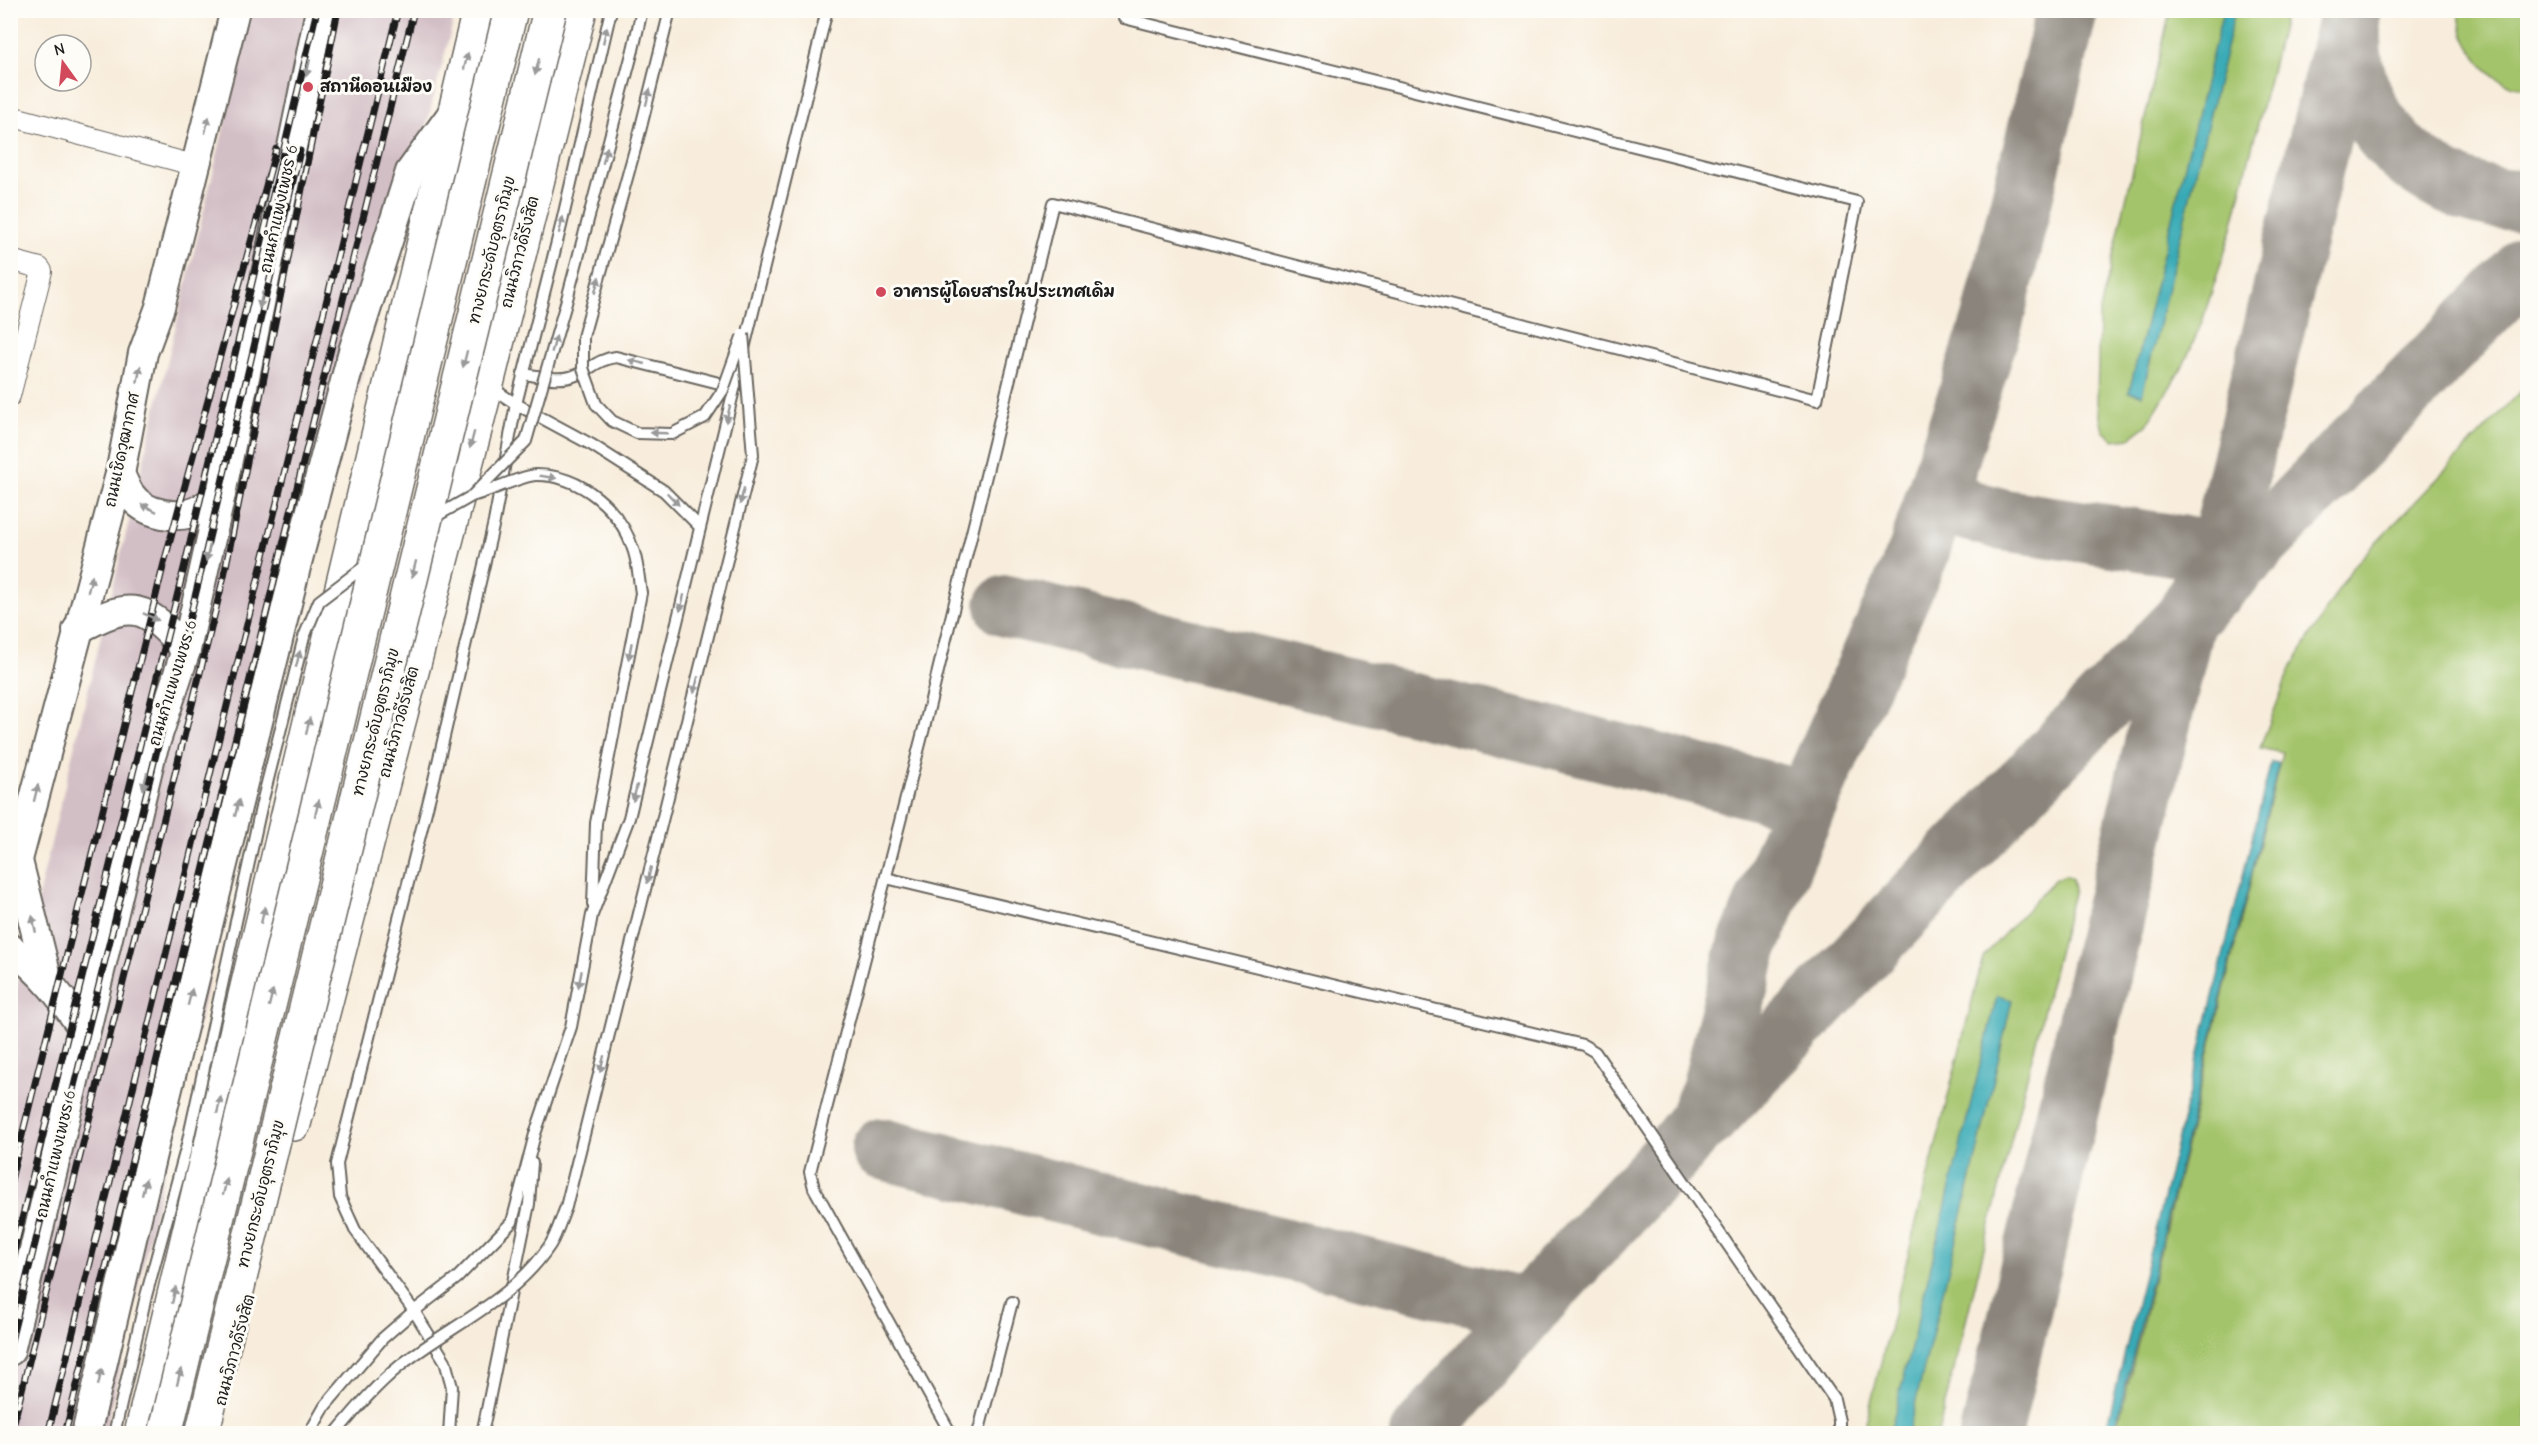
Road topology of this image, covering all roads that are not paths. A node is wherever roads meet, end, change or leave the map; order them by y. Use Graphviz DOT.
graph roads {
  1 [pos="235,10"];
  2 [pos="320,10"];
  3 [pos="479,10"];
  4 [pos="511,10"];
  5 [pos="550,10"];
  6 [pos="580,10"];
  7 [pos="611,10"];
  8 [pos="642,10"];
  9 [pos="670,10"];
  10 [pos="822,10"];
  11 [pos="827,10"];
  12 [pos="1126,10"];
  13 [pos="453,112"];
  14 [pos="10,116"];
  15 [pos="197,166"];
  16 [pos="10,260"];
  17 [pos="743,334"];
  18 [pos="523,374"];
  19 [pos="487,384"];
  20 [pos="734,387"];
  21 [pos="10,396"];
  22 [pos="516,404"];
  23 [pos="120,474"];
  24 [pos="221,494"];
  25 [pos="472,496"];
  26 [pos="700,528"];
  27 [pos="405,537"];
  28 [pos="396,544"];
  29 [pos="77,630"];
  30 [pos="186,650"];
  31 [pos="18,861"];
  32 [pos="886,878"];
  33 [pos="10,890"];
  34 [pos="592,915"];
  35 [pos="10,948"];
  36 [pos="48,981"];
  37 [pos="85,1032"];
  38 [pos="535,1134"];
  39 [pos="1012,1302"];
  40 [pos="414,1311"];
  41 [pos="10,1351"];
  42 [pos="86,1434"];
  43 [pos="114,1434"];
  44 [pos="141,1434"];
  45 [pos="165,1434"];
  46 [pos="202,1434"];
  47 [pos="213,1434"];
  48 [pos="309,1434"];
  49 [pos="335,1434"];
  50 [pos="449,1434"];
  51 [pos="482,1434"];
  52 [pos="951,1434"];
  53 [pos="978,1434"];
  54 [pos="1839,1434"];
  15 -- 1 [label="main road, ถนนเชิดวุฒากาศ, one-way"];
  2 -- 24 [label="main road, ถนนกำแพงเพชร 6, one-way"];
  13 -- 3 [label="highway, one-way"];
  45 -- 4 [label="highway, one-way, bridge"];
  5 -- 46 [label="highway, ทางยกระดับอุตราภิมุข, one-way, bridge"];
  6 -- 19 [label="highway, ถนนวิภาวดีรังสิต"];
  18 -- 7 [label="lane, one-way"];
  25 -- 8 [label="lane, one-way, bridge"];
  17 -- 9 [label="lane, one-way, bridge"];
  10 -- 17 [label="lane"];
  11 -- 20 [label="lane"];
  12 -- 32 [label="lane"];
  42 -- 13 [label="main road, one-way"];
  44 -- 13 [label="highway, one-way"];
  14 -- 15 [label="street"];
  23 -- 15 [label="main road, ถนนเชิดวุฒากาศ, one-way"];
  16 -- 21 [label="street"];
  17 -- 49 [label="lane, one-way, bridge"];
  20 -- 18 [label="lane, one-way"];
  18 -- 22 [label="lane"];
  19 -- 22 [label="lane"];
  19 -- 47 [label="highway, ถนนวิภาวดีรังสิต, one-way"];
  20 -- 26 [label="lane, one-way"];
  22 -- 26 [label="lane, one-way"];
  22 -- 40 [label="lane"];
  24 -- 23 [label="main road, one-way"];
  29 -- 23 [label="main road, ถนนเชิดวุฒากาศ, one-way"];
  24 -- 30 [label="main road, ถนนกำแพงเพชร 6, one-way"];
  25 -- 27 [label="lane, bridge"];
  25 -- 34 [label="lane, one-way, bridge"];
  26 -- 34 [label="lane, one-way"];
  43 -- 28 [label="lane, one-way, bridge"];
  29 -- 30 [label="main road, one-way"];
  31 -- 29 [label="main road, ถนนเชิดวุฒากาศ, one-way"];
  30 -- 37 [label="main road, ถนนกำแพงเพชร 6, one-way"];
  31 -- 33 [label="main road, ถนนเชิดวุฒากาศ"];
  36 -- 31 [label="main road, one-way"];
  32 -- 52 [label="lane"];
  32 -- 54 [label="lane"];
  34 -- 38 [label="lane, one-way"];
  35 -- 36 [label="main road"];
  36 -- 37 [label="main road"];
  37 -- 41 [label="main road, ถนนกำแพงเพชร 6"];
  38 -- 40 [label="lane"];
  38 -- 51 [label="lane"];
  39 -- 53 [label="lane"];
  40 -- 48 [label="lane"];
  40 -- 50 [label="lane"];
}
